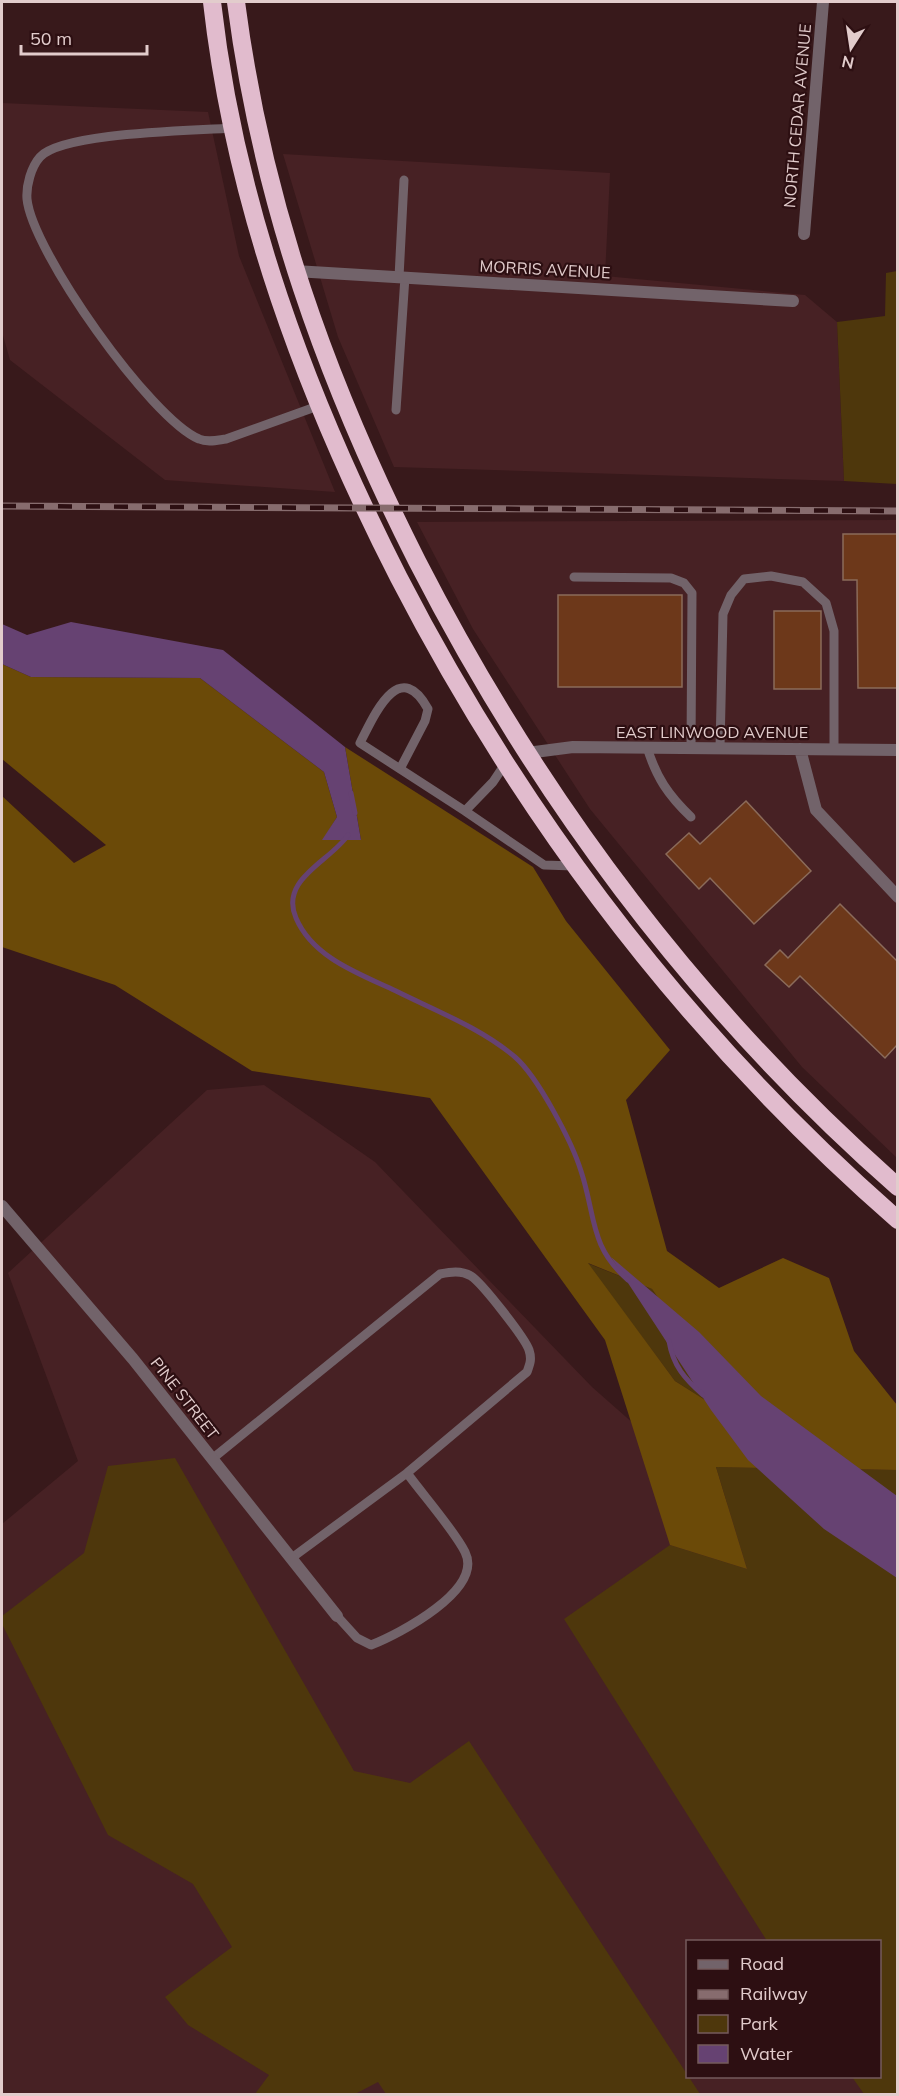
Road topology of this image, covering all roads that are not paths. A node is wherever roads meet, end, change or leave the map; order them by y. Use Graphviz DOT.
graph roads {
  1 [pos="212,2"];
  2 [pos="236,2"];
  3 [pos="823,2"];
  4 [pos="232,128"];
  5 [pos="404,180"];
  6 [pos="804,234"];
  7 [pos="295,271"];
  8 [pos="402,277"];
  9 [pos="793,301"];
  10 [pos="318,406"];
  11 [pos="396,410"];
  12 [pos="574,577"];
  13 [pos="647,747"];
  14 [pos="691,748"];
  15 [pos="720,748"];
  16 [pos="800,749"];
  17 [pos="834,749"];
  18 [pos="897,750"];
  19 [pos="526,753"];
  20 [pos="505,764"];
  21 [pos="400,769"];
  22 [pos="465,811"];
  23 [pos="691,817"];
  24 [pos="574,866"];
  25 [pos="897,897"];
  26 [pos="897,1186"];
  27 [pos="2,1206"];
  28 [pos="897,1220"];
  29 [pos="212,1459"];
  30 [pos="407,1473"];
  31 [pos="293,1557"];
  32 [pos="337,1616"];
  1 -- 4 [label="highway"];
  2 -- 7 [label="highway"];
  3 -- 6 [label="street, NORTH CEDAR AVENUE"];
  4 -- 10 [label="highway"];
  4 -- 10 [label="lane"];
  5 -- 8 [label="lane"];
  7 -- 8 [label="street, MORRIS AVENUE"];
  7 -- 19 [label="highway"];
  8 -- 9 [label="street, MORRIS AVENUE"];
  8 -- 11 [label="lane"];
  10 -- 20 [label="highway"];
  12 -- 14 [label="lane"];
  13 -- 14 [label="street, EAST LINWOOD AVENUE"];
  13 -- 19 [label="street, EAST LINWOOD AVENUE"];
  13 -- 23 [label="lane"];
  14 -- 15 [label="street, EAST LINWOOD AVENUE"];
  15 -- 16 [label="street, EAST LINWOOD AVENUE"];
  15 -- 17 [label="lane"];
  16 -- 17 [label="street, EAST LINWOOD AVENUE"];
  16 -- 25 [label="street"];
  17 -- 18 [label="street, EAST LINWOOD AVENUE"];
  19 -- 26 [label="highway"];
  20 -- 22 [label="lane"];
  20 -- 24 [label="highway"];
  21 -- 21 [label="lane"];
  21 -- 22 [label="lane"];
  22 -- 24 [label="lane"];
  24 -- 28 [label="highway"];
  27 -- 29 [label="street, PINE STREET"];
  29 -- 30 [label="lane"];
  29 -- 31 [label="street, PINE STREET"];
  30 -- 31 [label="lane"];
  30 -- 32 [label="lane"];
  31 -- 32 [label="street, PINE STREET"];
}
